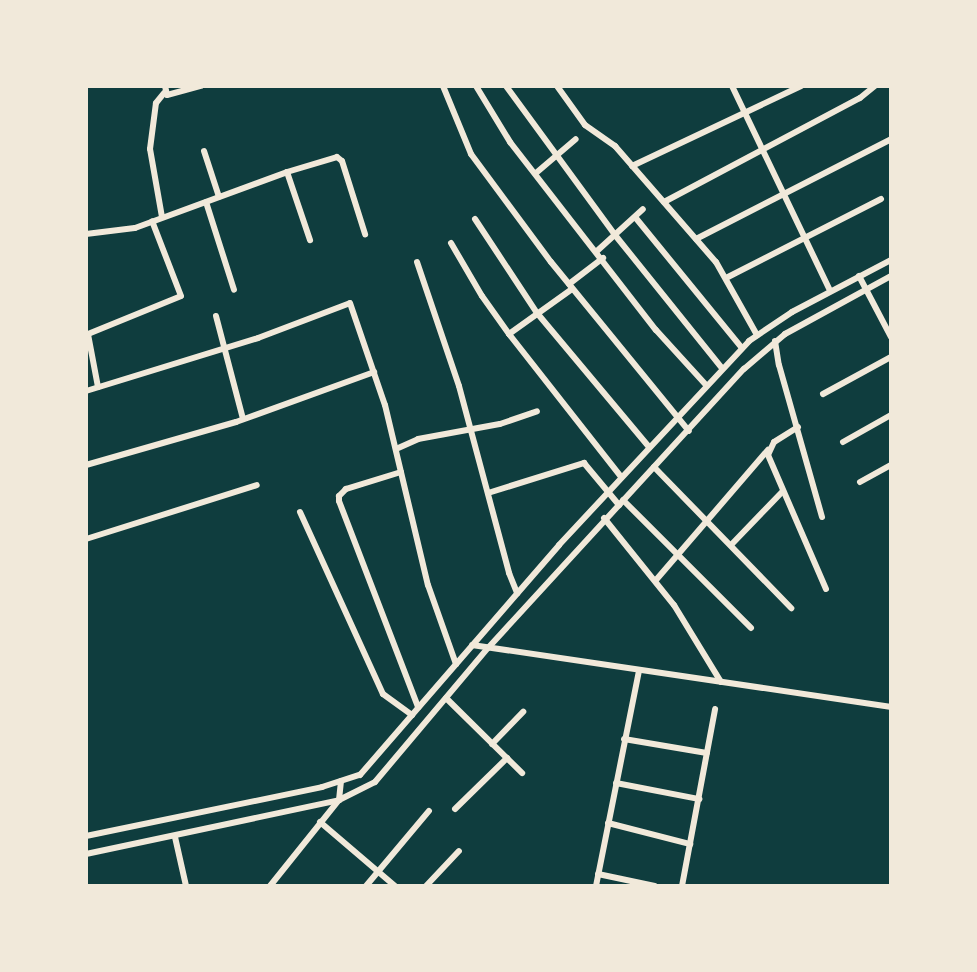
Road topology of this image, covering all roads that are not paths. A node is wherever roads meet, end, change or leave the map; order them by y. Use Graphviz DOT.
graph roads {
  1 [pos="201,86"];
  2 [pos="443,86"];
  3 [pos="475,86"];
  4 [pos="506,86"];
  5 [pos="556,86"];
  6 [pos="732,86"];
  7 [pos="801,86"];
  8 [pos="875,86"];
  9 [pos="164,89"];
  10 [pos="744,111"];
  11 [pos="576,139"];
  12 [pos="891,139"];
  13 [pos="204,151"];
  14 [pos="762,151"];
  15 [pos="556,156"];
  16 [pos="632,166"];
  17 [pos="287,172"];
  18 [pos="536,173"];
  19 [pos="782,194"];
  20 [pos="219,197"];
  21 [pos="881,199"];
  22 [pos="206,202"];
  23 [pos="664,202"];
  24 [pos="643,209"];
  25 [pos="162,217"];
  26 [pos="635,217"];
  27 [pos="475,219"];
  28 [pos="152,221"];
  29 [pos="86,234"];
  30 [pos="365,234"];
  31 [pos="615,234"];
  32 [pos="696,239"];
  33 [pos="804,239"];
  34 [pos="310,240"];
  35 [pos="451,243"];
  36 [pos="597,251"];
  37 [pos="603,258"];
  38 [pos="891,260"];
  39 [pos="417,262"];
  40 [pos="859,276"];
  41 [pos="891,276"];
  42 [pos="726,278"];
  43 [pos="570,286"];
  44 [pos="234,290"];
  45 [pos="866,290"];
  46 [pos="830,291"];
  47 [pos="537,313"];
  48 [pos="216,316"];
  49 [pos="509,334"];
  50 [pos="757,335"];
  51 [pos="891,337"];
  52 [pos="775,341"];
  53 [pos="742,348"];
  54 [pos="224,349"];
  55 [pos="891,357"];
  56 [pos="722,368"];
  57 [pos="374,372"];
  58 [pos="706,385"];
  59 [pos="98,387"];
  60 [pos="86,391"];
  61 [pos="823,394"];
  62 [pos="537,411"];
  63 [pos="891,415"];
  64 [pos="677,417"];
  65 [pos="243,419"];
  66 [pos="798,427"];
  67 [pos="471,428"];
  68 [pos="689,431"];
  69 [pos="843,442"];
  70 [pos="649,447"];
  71 [pos="396,449"];
  72 [pos="768,450"];
  73 [pos="86,465"];
  74 [pos="891,465"];
  75 [pos="654,467"];
  76 [pos="401,472"];
  77 [pos="621,477"];
  78 [pos="860,482"];
  79 [pos="257,485"];
  80 [pos="608,491"];
  81 [pos="783,491"];
  82 [pos="488,493"];
  83 [pos="621,502"];
  84 [pos="300,512"];
  85 [pos="822,517"];
  86 [pos="604,518"];
  87 [pos="705,519"];
  88 [pos="86,539"];
  89 [pos="731,545"];
  90 [pos="677,555"];
  91 [pos="656,580"];
  92 [pos="826,589"];
  93 [pos="517,593"];
  94 [pos="791,608"];
  95 [pos="751,628"];
  96 [pos="472,645"];
  97 [pos="488,648"];
  98 [pos="456,664"];
  99 [pos="639,670"];
  100 [pos="721,682"];
  101 [pos="446,698"];
  102 [pos="418,707"];
  103 [pos="891,707"];
  104 [pos="715,709"];
  105 [pos="523,712"];
  106 [pos="412,715"];
  107 [pos="624,739"];
  108 [pos="492,744"];
  109 [pos="707,752"];
  110 [pos="507,758"];
  111 [pos="522,773"];
  112 [pos="341,781"];
  113 [pos="616,783"];
  114 [pos="699,799"];
  115 [pos="339,800"];
  116 [pos="455,808"];
  117 [pos="429,811"];
  118 [pos="320,822"];
  119 [pos="608,823"];
  120 [pos="86,836"];
  121 [pos="175,837"];
  122 [pos="690,844"];
  123 [pos="459,851"];
  124 [pos="86,855"];
  125 [pos="378,872"];
  126 [pos="598,874"];
  127 [pos="186,886"];
  128 [pos="270,886"];
  129 [pos="366,886"];
  130 [pos="395,886"];
  131 [pos="426,886"];
  132 [pos="596,886"];
  133 [pos="655,886"];
  134 [pos="682,886"];
  1 -- 9 [label="street"];
  2 -- 43 [label="street"];
  3 -- 18 [label="street"];
  4 -- 15 [label="street"];
  5 -- 16 [label="street"];
  6 -- 10 [label="street"];
  7 -- 10 [label="street"];
  8 -- 14 [label="street"];
  9 -- 25 [label="street"];
  10 -- 14 [label="street"];
  10 -- 16 [label="street"];
  11 -- 15 [label="street"];
  12 -- 19 [label="street"];
  13 -- 20 [label="street"];
  14 -- 19 [label="street"];
  14 -- 23 [label="street"];
  15 -- 18 [label="street"];
  15 -- 31 [label="street"];
  16 -- 23 [label="street"];
  17 -- 20 [label="street"];
  17 -- 30 [label="street"];
  17 -- 34 [label="street"];
  18 -- 36 [label="street"];
  19 -- 32 [label="street"];
  19 -- 33 [label="street"];
  20 -- 22 [label="street"];
  21 -- 33 [label="street"];
  22 -- 25 [label="street"];
  22 -- 44 [label="street"];
  23 -- 32 [label="street"];
  24 -- 26 [label="street"];
  25 -- 28 [label="street"];
  26 -- 31 [label="street"];
  26 -- 53 [label="street"];
  27 -- 47 [label="street"];
  28 -- 29 [label="street"];
  28 -- 59 [label="street"];
  31 -- 36 [label="street"];
  31 -- 56 [label="street"];
  32 -- 42 [label="street"];
  33 -- 42 [label="street"];
  33 -- 46 [label="street"];
  35 -- 49 [label="street"];
  36 -- 37 [label="street"];
  37 -- 43 [label="street"];
  37 -- 58 [label="street"];
  38 -- 40 [label="street"];
  39 -- 67 [label="street"];
  40 -- 45 [label="street"];
  40 -- 46 [label="street"];
  41 -- 45 [label="street"];
  42 -- 50 [label="street"];
  43 -- 47 [label="street"];
  43 -- 64 [label="street"];
  45 -- 51 [label="street"];
  45 -- 52 [label="street"];
  46 -- 50 [label="street"];
  47 -- 49 [label="street"];
  47 -- 70 [label="street"];
  48 -- 54 [label="street"];
  49 -- 77 [label="street"];
  50 -- 53 [label="street"];
  52 -- 66 [label="street"];
  52 -- 68 [label="street"];
  53 -- 56 [label="street"];
  54 -- 57 [label="street"];
  54 -- 59 [label="street"];
  54 -- 65 [label="street"];
  55 -- 61 [label="street"];
  56 -- 58 [label="street"];
  57 -- 65 [label="street"];
  57 -- 71 [label="street"];
  58 -- 64 [label="street"];
  59 -- 60 [label="street"];
  62 -- 67 [label="street"];
  63 -- 69 [label="street"];
  64 -- 68 [label="street"];
  64 -- 70 [label="street"];
  65 -- 73 [label="street"];
  66 -- 72 [label="street"];
  66 -- 85 [label="street"];
  67 -- 71 [label="street"];
  67 -- 82 [label="street"];
  68 -- 75 [label="street"];
  70 -- 77 [label="street"];
  71 -- 76 [label="street"];
  72 -- 81 [label="street"];
  72 -- 87 [label="street"];
  74 -- 78 [label="street"];
  75 -- 83 [label="street"];
  75 -- 87 [label="street"];
  76 -- 98 [label="street"];
  76 -- 102 [label="street"];
  77 -- 80 [label="street"];
  79 -- 88 [label="street"];
  80 -- 82 [label="street"];
  80 -- 83 [label="street"];
  80 -- 93 [label="street"];
  81 -- 89 [label="street"];
  81 -- 92 [label="street"];
  82 -- 93 [label="street"];
  83 -- 86 [label="street"];
  83 -- 90 [label="street"];
  84 -- 106 [label="street"];
  86 -- 91 [label="street"];
  86 -- 97 [label="street"];
  87 -- 89 [label="street"];
  87 -- 90 [label="street"];
  89 -- 94 [label="street"];
  90 -- 91 [label="street"];
  90 -- 95 [label="street"];
  91 -- 100 [label="street"];
  93 -- 96 [label="street"];
  96 -- 97 [label="street"];
  96 -- 98 [label="street"];
  97 -- 99 [label="street"];
  97 -- 101 [label="street"];
  98 -- 102 [label="street"];
  99 -- 100 [label="street"];
  99 -- 107 [label="street"];
  100 -- 103 [label="street"];
  101 -- 108 [label="street"];
  101 -- 115 [label="street"];
  102 -- 106 [label="street"];
  104 -- 109 [label="street"];
  105 -- 108 [label="street"];
  106 -- 112 [label="street"];
  107 -- 109 [label="street"];
  107 -- 113 [label="street"];
  108 -- 110 [label="street"];
  109 -- 114 [label="street"];
  110 -- 111 [label="street"];
  110 -- 116 [label="street"];
  112 -- 115 [label="street"];
  112 -- 120 [label="street"];
  113 -- 114 [label="street"];
  113 -- 119 [label="street"];
  114 -- 122 [label="street"];
  115 -- 118 [label="street"];
  115 -- 121 [label="street"];
  117 -- 125 [label="street"];
  118 -- 125 [label="street"];
  118 -- 128 [label="street"];
  119 -- 122 [label="street"];
  119 -- 126 [label="street"];
  121 -- 124 [label="street"];
  121 -- 127 [label="street"];
  122 -- 134 [label="street"];
  123 -- 131 [label="street"];
  125 -- 129 [label="street"];
  125 -- 130 [label="street"];
  126 -- 132 [label="street"];
  126 -- 133 [label="street"];
}
